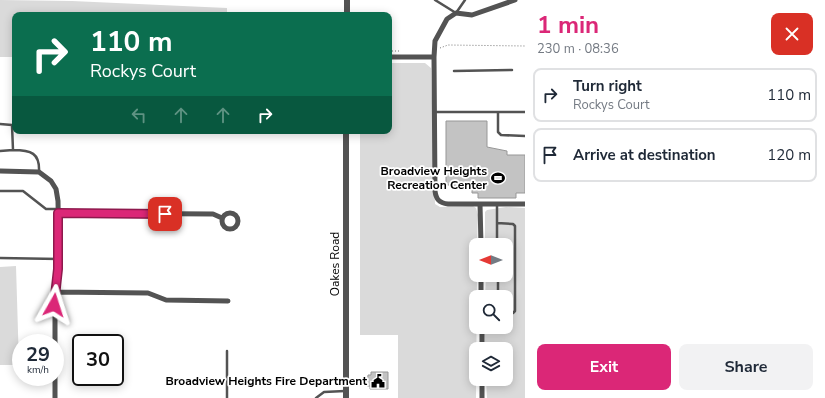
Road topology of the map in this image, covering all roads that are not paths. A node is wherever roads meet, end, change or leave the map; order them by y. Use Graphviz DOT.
graph roads {
  1 [pos="347,0"];
  2 [pos="435,0"];
  3 [pos="465,0"];
  4 [pos="515,0"];
  5 [pos="347,12"];
  6 [pos="456,13"];
  7 [pos="392,57"];
  8 [pos="434,57"];
  9 [pos="512,70"];
  10 [pos="454,71"];
  11 [pos="434,112"];
  12 [pos="498,112"];
  13 [pos="525,112"];
  14 [pos="0,124"];
  15 [pos="12,125"];
  16 [pos="12,134"];
  17 [pos="346,134"];
  18 [pos="525,136"];
  19 [pos="0,150"];
  20 [pos="13,150"];
  21 [pos="0,171"];
  22 [pos="39,172"];
  23 [pos="0,191"];
  24 [pos="480,204"];
  25 [pos="497,204"];
  26 [pos="525,204"];
  27 [pos="58,211"];
  28 [pos="222,218"];
  29 [pos="497,223"];
  30 [pos="481,238"];
  31 [pos="497,238"];
  32 [pos="0,258"];
  33 [pos="59,259"];
  34 [pos="55,292"];
  35 [pos="228,301"];
  36 [pos="513,313"];
  37 [pos="55,334"];
  38 [pos="227,351"];
  39 [pos="55,386"];
  40 [pos="482,386"];
  41 [pos="346,391"];
  42 [pos="55,398"];
  43 [pos="227,398"];
  44 [pos="316,398"];
  45 [pos="346,398"];
  46 [pos="482,398"];
  1 -- 5 [label="street"];
  2 -- 6 [label="lane"];
  3 -- 6 [label="lane"];
  4 -- 6 [label="street"];
  6 -- 8 [label="street"];
  7 -- 8 [label="street"];
  8 -- 11 [label="street"];
  9 -- 10 [label="lane"];
  11 -- 12 [label="lane"];
  11 -- 24 [label="street"];
  12 -- 13 [label="lane"];
  12 -- 18 [label="lane"];
  14 -- 15 [label="lane"];
  16 -- 20 [label="lane"];
  17 -- 41 [label="street, Oakes Road"];
  19 -- 20 [label="lane"];
  20 -- 22 [label="lane"];
  21 -- 22 [label="street"];
  22 -- 27 [label="street"];
  23 -- 27 [label="lane"];
  24 -- 25 [label="street"];
  24 -- 30 [label="street"];
  25 -- 26 [label="street"];
  25 -- 29 [label="lane"];
  27 -- 28 [label="street"];
  27 -- 33 [label="street"];
  29 -- 31 [label="lane"];
  29 -- 36 [label="lane"];
  32 -- 33 [label="lane"];
  33 -- 34 [label="street"];
  34 -- 35 [label="street"];
  34 -- 37 [label="street"];
  38 -- 43 [label="lane"];
  39 -- 42 [label="street"];
  40 -- 46 [label="street"];
  41 -- 44 [label="lane"];
  41 -- 45 [label="street, Oakes Road"];
}
